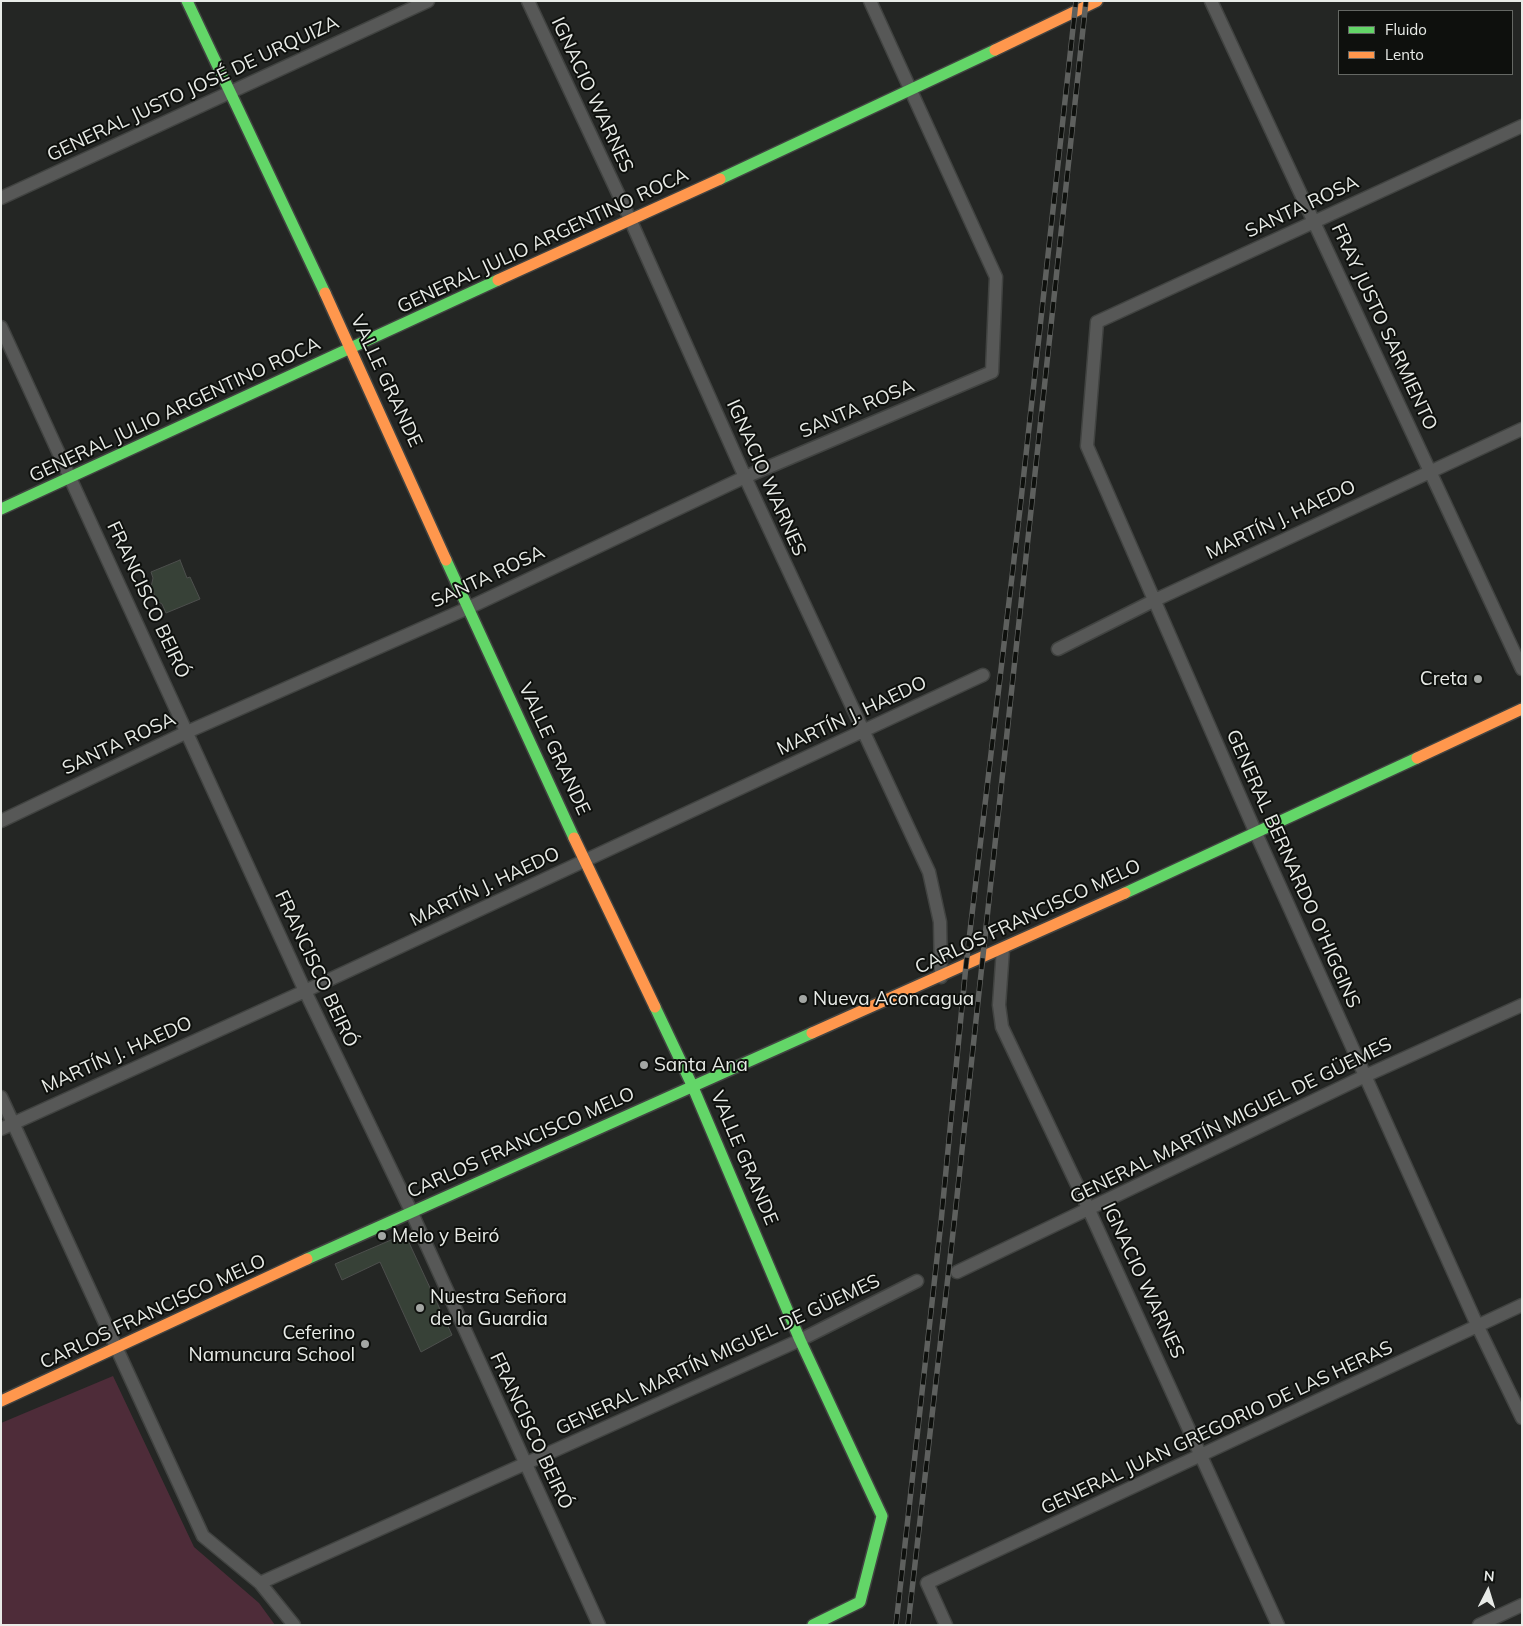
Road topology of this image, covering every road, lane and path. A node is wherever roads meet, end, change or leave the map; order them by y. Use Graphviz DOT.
graph roads {
  1 [pos="187,1"];
  2 [pos="428,1"];
  3 [pos="528,1"];
  4 [pos="870,1"];
  5 [pos="1097,1"];
  6 [pos="1211,1"];
  7 [pos="911,91"];
  8 [pos="230,94"];
  9 [pos="1522,126"];
  10 [pos="1,198"];
  11 [pos="630,219"];
  12 [pos="1315,222"];
  13 [pos="1097,322"];
  14 [pos="1,327"];
  15 [pos="351,348"];
  16 [pos="1522,430"];
  17 [pos="1431,472"];
  18 [pos="70,476"];
  19 [pos="745,477"];
  20 [pos="1,508"];
  21 [pos="1153,601"];
  22 [pos="468,608"];
  23 [pos="1058,649"];
  24 [pos="1522,669"];
  25 [pos="983,675"];
  26 [pos="1522,709"];
  27 [pos="862,731"];
  28 [pos="187,732"];
  29 [pos="1,821"];
  30 [pos="1255,831"];
  31 [pos="585,861"];
  32 [pos="1003,949"];
  33 [pos="940,977"];
  34 [pos="305,991"];
  35 [pos="1522,1005"];
  36 [pos="1365,1076"];
  37 [pos="692,1085"];
  38 [pos="1,1097"];
  39 [pos="13,1123"];
  40 [pos="1,1129"];
  41 [pos="1089,1210"];
  42 [pos="411,1211"];
  43 [pos="957,1272"];
  44 [pos="917,1281"];
  45 [pos="1522,1305"];
  46 [pos="1478,1327"];
  47 [pos="800,1340"];
  48 [pos="116,1348"];
  49 [pos="1,1401"];
  50 [pos="1522,1418"];
  51 [pos="1202,1455"];
  52 [pos="525,1465"];
  53 [pos="260,1583"];
  54 [pos="1522,1606"];
  55 [pos="294,1625"];
  56 [pos="599,1625"];
  57 [pos="813,1625"];
  58 [pos="946,1625"];
  59 [pos="1278,1625"];
  60 [pos="1479,1625"];
  1 -- 8 [label="street, VALLE GRANDE"];
  2 -- 8 [label="street, GENERAL JUSTO JOSÉ DE URQUIZA"];
  3 -- 11 [label="street, IGNACIO WARNES"];
  4 -- 7 [label="street"];
  5 -- 7 [label="street, GENERAL JULIO ARGENTINO ROCA"];
  6 -- 12 [label="street, FRAY JUSTO SARMIENTO"];
  7 -- 11 [label="street, GENERAL JULIO ARGENTINO ROCA"];
  7 -- 19 [label="street, SANTA ROSA"];
  8 -- 10 [label="street, GENERAL JUSTO JOSÉ DE URQUIZA"];
  8 -- 15 [label="street, VALLE GRANDE"];
  9 -- 12 [label="street, SANTA ROSA"];
  11 -- 15 [label="street, GENERAL JULIO ARGENTINO ROCA"];
  11 -- 19 [label="street, IGNACIO WARNES"];
  12 -- 13 [label="street, SANTA ROSA"];
  12 -- 17 [label="street, FRAY JUSTO SARMIENTO"];
  13 -- 21 [label="street, GENERAL BERNARDO O'HIGGINS"];
  14 -- 18 [label="street, FRANCISCO BEIRÓ"];
  15 -- 18 [label="street, GENERAL JULIO ARGENTINO ROCA"];
  15 -- 22 [label="street, VALLE GRANDE"];
  16 -- 17 [label="street, MARTÍN J. HAEDO"];
  17 -- 21 [label="street, MARTÍN J. HAEDO"];
  17 -- 24 [label="street, FRAY JUSTO SARMIENTO"];
  18 -- 20 [label="street, GENERAL JULIO ARGENTINO ROCA"];
  18 -- 28 [label="street, FRANCISCO BEIRÓ"];
  19 -- 22 [label="street, SANTA ROSA"];
  19 -- 27 [label="street, IGNACIO WARNES"];
  21 -- 23 [label="street, MARTÍN J. HAEDO"];
  21 -- 30 [label="street, GENERAL BERNARDO O'HIGGINS"];
  22 -- 28 [label="street, SANTA ROSA"];
  22 -- 31 [label="street, VALLE GRANDE"];
  25 -- 27 [label="street, MARTÍN J. HAEDO"];
  26 -- 30 [label="street, CARLOS FRANCISCO MELO"];
  27 -- 31 [label="street, MARTÍN J. HAEDO"];
  27 -- 33 [label="street, IGNACIO WARNES"];
  28 -- 29 [label="street, SANTA ROSA"];
  28 -- 34 [label="street, FRANCISCO BEIRÓ"];
  30 -- 32 [label="street, CARLOS FRANCISCO MELO"];
  30 -- 36 [label="street, GENERAL BERNARDO O'HIGGINS"];
  31 -- 34 [label="street, MARTÍN J. HAEDO"];
  31 -- 37 [label="street, VALLE GRANDE"];
  32 -- 33 [label="street, CARLOS FRANCISCO MELO"];
  32 -- 41 [label="street, IGNACIO WARNES"];
  33 -- 37 [label="street, CARLOS FRANCISCO MELO"];
  34 -- 39 [label="street, MARTÍN J. HAEDO"];
  34 -- 42 [label="street, FRANCISCO BEIRÓ"];
  35 -- 36 [label="street, GENERAL MARTÍN MIGUEL DE GÜEMES"];
  36 -- 41 [label="street, GENERAL MARTÍN MIGUEL DE GÜEMES"];
  36 -- 46 [label="street, GENERAL BERNARDO O'HIGGINS"];
  37 -- 42 [label="street, CARLOS FRANCISCO MELO"];
  37 -- 47 [label="street, VALLE GRANDE"];
  38 -- 39 [label="street"];
  39 -- 40 [label="street, MARTÍN J. HAEDO"];
  39 -- 48 [label="street"];
  41 -- 43 [label="street, GENERAL MARTÍN MIGUEL DE GÜEMES"];
  41 -- 51 [label="street, IGNACIO WARNES"];
  42 -- 48 [label="street, CARLOS FRANCISCO MELO"];
  42 -- 52 [label="street, FRANCISCO BEIRÓ"];
  44 -- 47 [label="street, GENERAL MARTÍN MIGUEL DE GÜEMES"];
  45 -- 46 [label="street, GENERAL JUAN GREGORIO DE LAS HERAS"];
  46 -- 50 [label="street, GENERAL BERNARDO O'HIGGINS"];
  46 -- 51 [label="street, GENERAL JUAN GREGORIO DE LAS HERAS"];
  47 -- 52 [label="street, GENERAL MARTÍN MIGUEL DE GÜEMES"];
  47 -- 57 [label="street, VALLE GRANDE"];
  48 -- 49 [label="street, CARLOS FRANCISCO MELO"];
  48 -- 53 [label="street"];
  51 -- 58 [label="street, GENERAL JUAN GREGORIO DE LAS HERAS"];
  51 -- 59 [label="street, IGNACIO WARNES"];
  52 -- 53 [label="street, GENERAL MARTÍN MIGUEL DE GÜEMES"];
  52 -- 56 [label="street, FRANCISCO BEIRÓ"];
  53 -- 55 [label="street"];
  54 -- 60 [label="street"];
}
